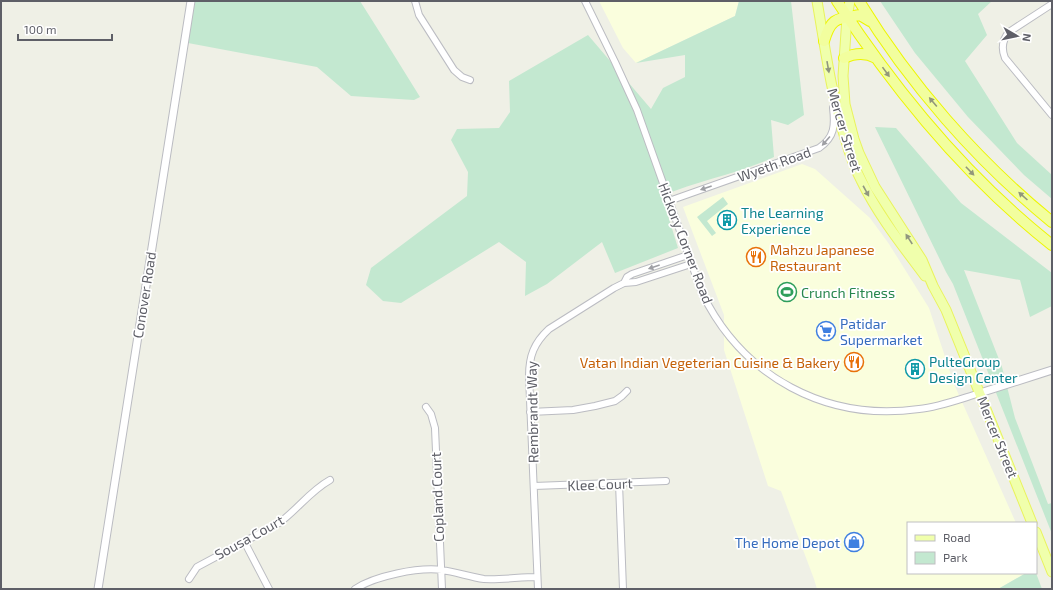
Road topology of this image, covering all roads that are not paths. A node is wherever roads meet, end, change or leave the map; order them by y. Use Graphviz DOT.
graph roads {
  1 [pos="191,1"];
  2 [pos="415,1"];
  3 [pos="584,1"];
  4 [pos="817,1"];
  5 [pos="837,1"];
  6 [pos="850,1"];
  7 [pos="859,1"];
  8 [pos="1052,4"];
  9 [pos="847,17"];
  10 [pos="872,22"];
  11 [pos="824,41"];
  12 [pos="844,58"];
  13 [pos="876,58"];
  14 [pos="470,80"];
  15 [pos="832,90"];
  16 [pos="1052,115"];
  17 [pos="669,201"];
  18 [pos="1052,222"];
  19 [pos="1052,245"];
  20 [pos="688,255"];
  21 [pos="691,264"];
  22 [pos="624,283"];
  23 [pos="933,286"];
  24 [pos="1052,370"];
  25 [pos="627,390"];
  26 [pos="980,393"];
  27 [pos="426,407"];
  28 [pos="530,412"];
  29 [pos="330,480"];
  30 [pos="666,481"];
  31 [pos="619,483"];
  32 [pos="534,486"];
  33 [pos="1032,522"];
  34 [pos="1037,534"];
  35 [pos="244,541"];
  36 [pos="440,570"];
  37 [pos="1052,572"];
  38 [pos="537,577"];
  39 [pos="189,579"];
  40 [pos="98,589"];
  41 [pos="269,589"];
  42 [pos="355,589"];
  43 [pos="442,589"];
  44 [pos="538,589"];
  45 [pos="623,589"];
  1 -- 40 [label="street, Conover Road"];
  2 -- 14 [label="street"];
  3 -- 17 [label="street, Hickory Corner Road"];
  4 -- 11 [label="main road, Mercer Street"];
  5 -- 9 [label="highway"];
  6 -- 9 [label="main road, Mercer Street"];
  7 -- 10 [label="highway"];
  8 -- 16 [label="street"];
  9 -- 10 [label="highway"];
  9 -- 11 [label="highway"];
  9 -- 12 [label="main road, Mercer Street"];
  9 -- 13 [label="highway"];
  18 -- 10 [label="highway, one-way"];
  11 -- 15 [label="main road, Mercer Street, one-way"];
  12 -- 13 [label="highway"];
  23 -- 12 [label="main road, Mercer Street, one-way"];
  13 -- 19 [label="highway, one-way"];
  15 -- 17 [label="street, Wyeth Road, one-way"];
  15 -- 23 [label="main road, Mercer Street, one-way"];
  17 -- 20 [label="street, Hickory Corner Road"];
  20 -- 21 [label="street, Hickory Corner Road"];
  20 -- 22 [label="street, Rembrandt Way, one-way"];
  21 -- 22 [label="street, Rembrandt Way"];
  21 -- 26 [label="street, Hickory Corner Road"];
  22 -- 28 [label="street, Rembrandt Way"];
  23 -- 26 [label="main road, Mercer Street"];
  24 -- 26 [label="street, Hickory Corner Road"];
  25 -- 28 [label="street"];
  26 -- 33 [label="main road, Mercer Street"];
  27 -- 36 [label="street, Copland Court"];
  28 -- 32 [label="street, Rembrandt Way"];
  29 -- 35 [label="street, Sousa Court"];
  30 -- 31 [label="street, Klee Court"];
  31 -- 32 [label="street, Klee Court"];
  31 -- 45 [label="street"];
  32 -- 38 [label="street, Rembrandt Way"];
  34 -- 37 [label="main road"];
  35 -- 39 [label="street, Sousa Court"];
  35 -- 41 [label="street"];
  36 -- 38 [label="street"];
  36 -- 42 [label="street"];
  36 -- 43 [label="street, Copland Court"];
  38 -- 44 [label="street, Rembrandt Way"];
}
